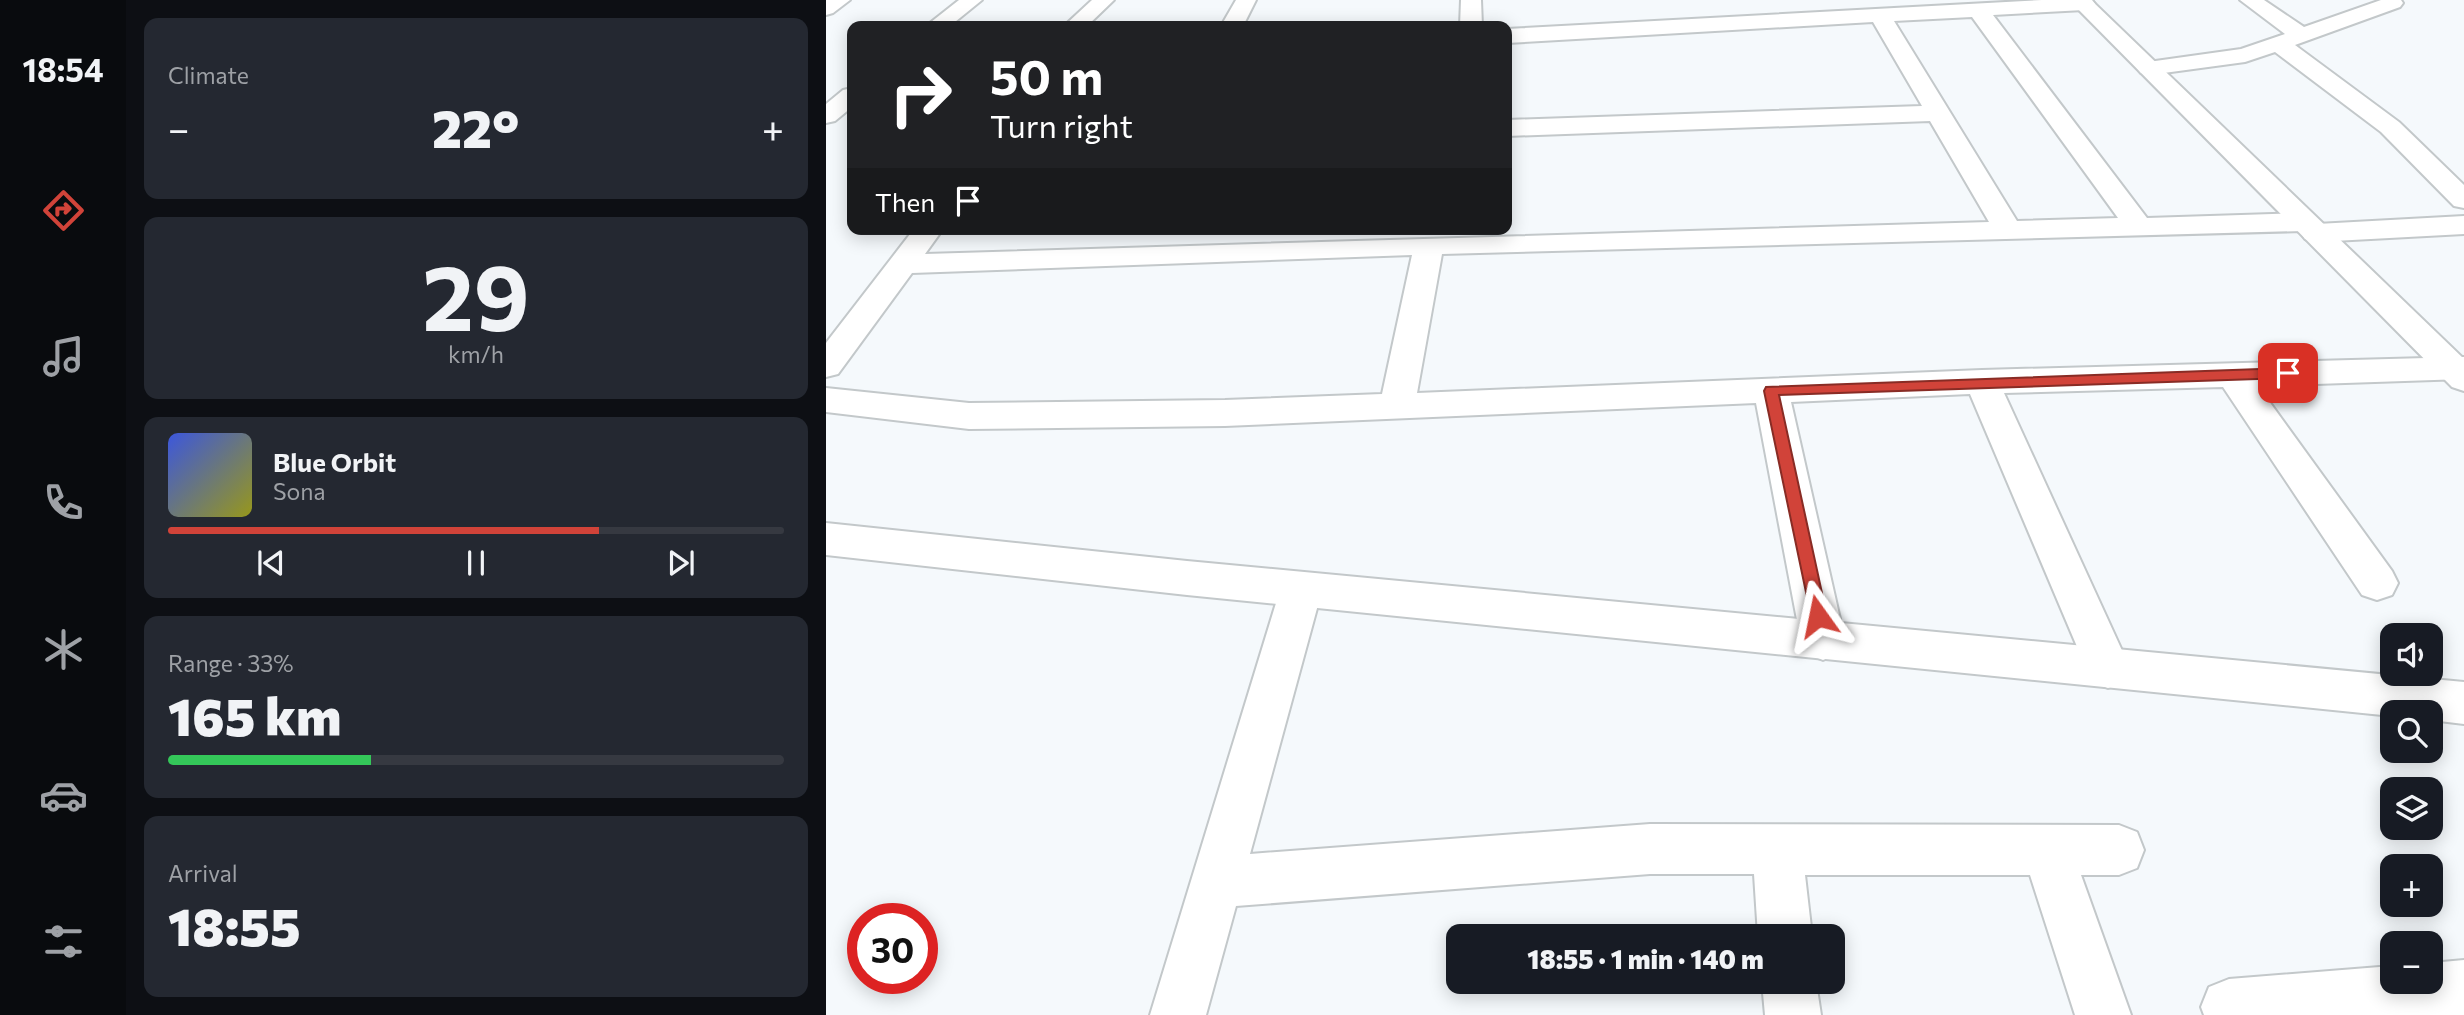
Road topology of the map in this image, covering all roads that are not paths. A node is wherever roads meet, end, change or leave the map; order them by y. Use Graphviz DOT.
graph roads {
  1 [pos="840,0"];
  2 [pos="972,0"];
  3 [pos="1104,0"];
  4 [pos="1247,0"];
  5 [pos="1471,0"];
  6 [pos="2250,0"];
  7 [pos="2081,2"];
  8 [pos="2393,3"];
  9 [pos="826,9"];
  10 [pos="1978,10"];
  11 [pos="1880,16"];
  12 [pos="944,21"];
  13 [pos="1081,21"];
  14 [pos="1235,21"];
  15 [pos="1471,21"];
  16 [pos="1512,36"];
  17 [pos="2303,36"];
  18 [pos="2279,44"];
  19 [pos="2149,68"];
  20 [pos="847,98"];
  21 [pos="1938,113"];
  22 [pos="826,116"];
  23 [pos="847,123"];
  24 [pos="826,124"];
  25 [pos="1512,128"];
  26 [pos="2464,200"];
  27 [pos="2464,225"];
  28 [pos="2139,227"];
  29 [pos="2310,228"];
  30 [pos="2008,230"];
  31 [pos="925,235"];
  32 [pos="1123,235"];
  33 [pos="1466,237"];
  34 [pos="1429,246"];
  35 [pos="1112,257"];
  36 [pos="903,264"];
  37 [pos="826,366"];
  38 [pos="2460,372"];
  39 [pos="2233,374"];
  40 [pos="1982,382"];
  41 [pos="1771,391"];
  42 [pos="826,400"];
  43 [pos="1397,407"];
  44 [pos="826,539"];
  45 [pos="2377,583"];
  46 [pos="1301,590"];
  47 [pos="1823,640"];
  48 [pos="2108,668"];
  49 [pos="2464,703"];
  50 [pos="1777,850"];
  51 [pos="2047,850"];
  52 [pos="2119,850"];
  53 [pos="1219,882"];
  54 [pos="1784,924"];
  55 [pos="2464,988"];
  56 [pos="1790,994"];
  57 [pos="2229,1007"];
  58 [pos="1178,1015"];
  59 [pos="1793,1015"];
  60 [pos="2103,1015"];
  1 -- 9 [label="street"];
  2 -- 12 [label="street"];
  3 -- 13 [label="street"];
  4 -- 14 [label="street"];
  5 -- 15 [label="street"];
  6 -- 17 [label="street"];
  7 -- 10 [label="street"];
  7 -- 19 [label="street"];
  8 -- 17 [label="street"];
  10 -- 11 [label="street"];
  10 -- 28 [label="street"];
  11 -- 16 [label="street"];
  11 -- 21 [label="street"];
  17 -- 18 [label="street"];
  18 -- 19 [label="street"];
  18 -- 26 [label="street"];
  19 -- 29 [label="street"];
  20 -- 22 [label="street"];
  21 -- 25 [label="street"];
  21 -- 30 [label="street"];
  23 -- 24 [label="street"];
  27 -- 29 [label="street"];
  28 -- 29 [label="street"];
  28 -- 30 [label="street"];
  29 -- 38 [label="street"];
  30 -- 33 [label="street"];
  31 -- 36 [label="street"];
  32 -- 35 [label="street"];
  33 -- 34 [label="street"];
  34 -- 35 [label="street"];
  34 -- 43 [label="street"];
  35 -- 36 [label="street"];
  36 -- 37 [label="street"];
  38 -- 39 [label="street"];
  39 -- 40 [label="street"];
  39 -- 45 [label="street"];
  40 -- 41 [label="street"];
  40 -- 48 [label="street"];
  41 -- 43 [label="street"];
  41 -- 47 [label="street"];
  42 -- 43 [label="street"];
  44 -- 46 [label="street"];
  46 -- 47 [label="street"];
  46 -- 53 [label="street"];
  47 -- 48 [label="street"];
  48 -- 49 [label="street"];
  50 -- 51 [label="street"];
  50 -- 53 [label="street"];
  50 -- 54 [label="street"];
  51 -- 52 [label="street"];
  51 -- 60 [label="street"];
  53 -- 58 [label="street"];
  55 -- 57 [label="street"];
  56 -- 59 [label="street"];
}
